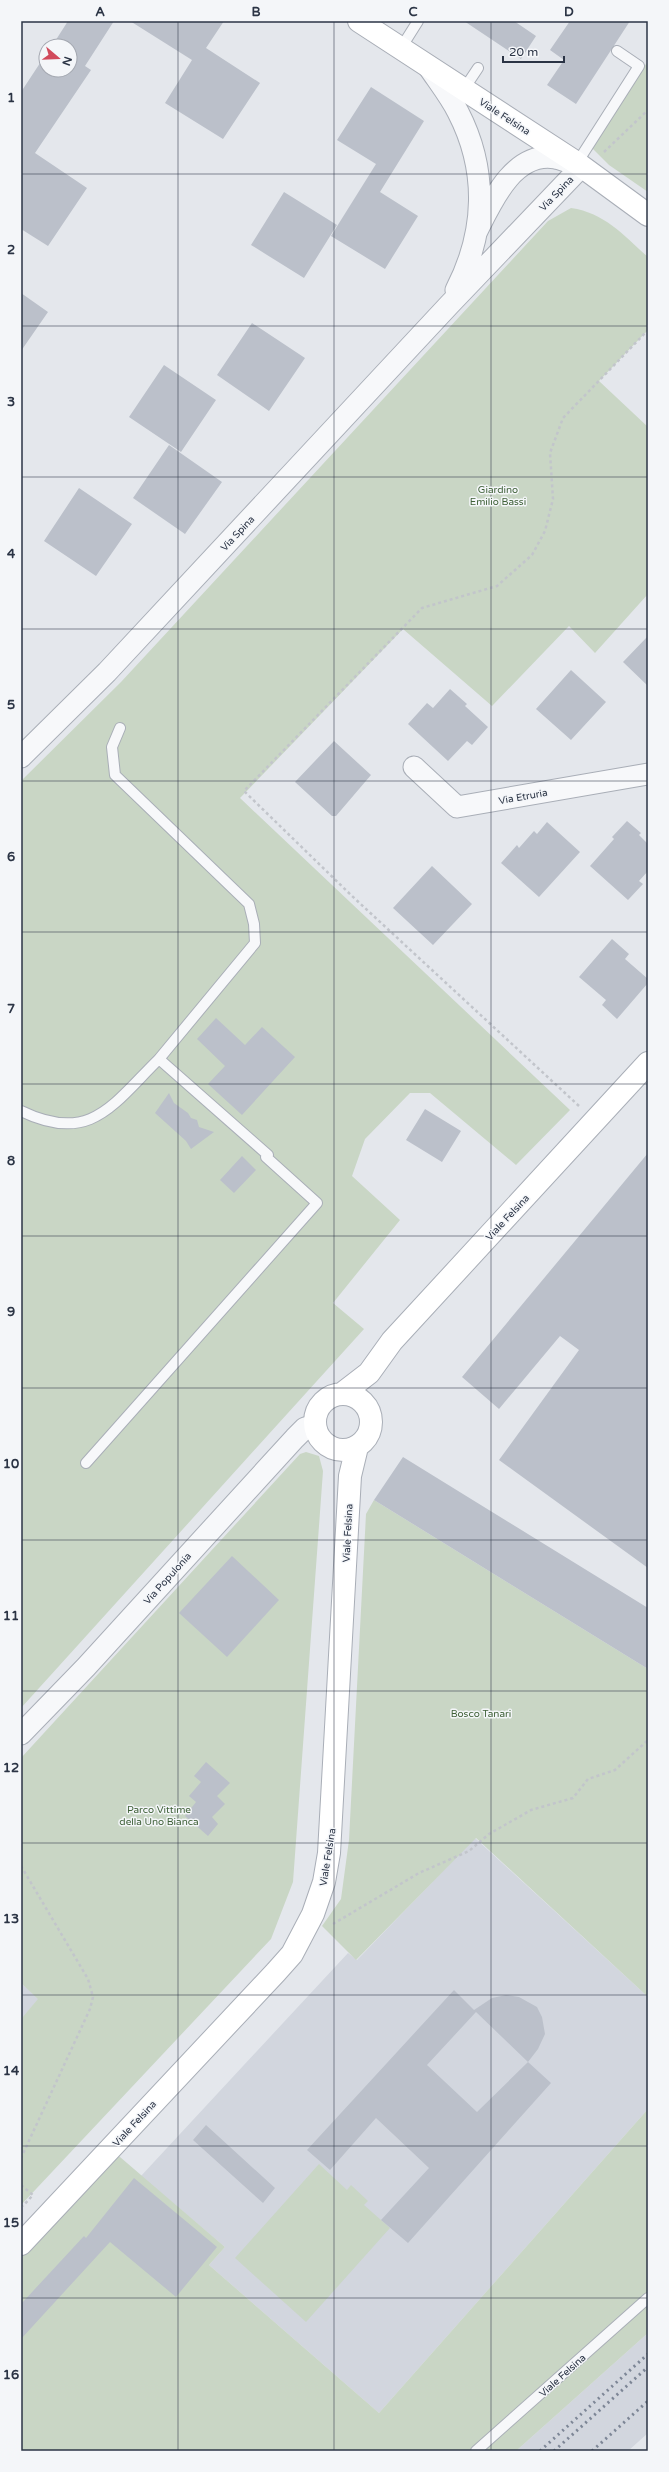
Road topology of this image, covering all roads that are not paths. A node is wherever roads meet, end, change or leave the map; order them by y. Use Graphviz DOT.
graph roads {
  1 [pos="359,21"];
  2 [pos="418,21"];
  3 [pos="401,48"];
  4 [pos="617,51"];
  5 [pos="428,66"];
  6 [pos="478,68"];
  7 [pos="464,89"];
  8 [pos="579,165"];
  9 [pos="648,215"];
  10 [pos="477,231"];
  11 [pos="449,305"];
  12 [pos="120,728"];
  13 [pos="21,757"];
  14 [pos="414,767"];
  15 [pos="648,774"];
  16 [pos="159,1059"];
  17 [pos="648,1063"];
  18 [pos="21,1111"];
  19 [pos="353,1397"];
  20 [pos="315,1425"];
  21 [pos="348,1448"];
  22 [pos="86,1463"];
  23 [pos="21,1734"];
  24 [pos="21,2244"];
  25 [pos="648,2298"];
  26 [pos="476,2451"];
  1 -- 3 [label="street, Viale Felsina"];
  2 -- 3 [label="lane"];
  3 -- 5 [label="street, Viale Felsina"];
  4 -- 8 [label="lane"];
  5 -- 7 [label="street, Viale Felsina"];
  5 -- 10 [label="street, Via Spina"];
  6 -- 7 [label="lane"];
  7 -- 8 [label="street, Viale Felsina"];
  8 -- 9 [label="street, Viale Felsina"];
  8 -- 10 [label="street, Via Spina"];
  8 -- 11 [label="street, Via Spina"];
  10 -- 11 [label="street, Via Spina"];
  11 -- 13 [label="street, Via Spina"];
  12 -- 16 [label="lane"];
  14 -- 15 [label="street, Via Etruria"];
  16 -- 18 [label="lane"];
  16 -- 22 [label="lane"];
  17 -- 19 [label="street, Viale Felsina"];
  19 -- 20 [label="street"];
  19 -- 21 [label="street, Viale Felsina"];
  20 -- 21 [label="street"];
  20 -- 23 [label="street, Via Populonia"];
  21 -- 24 [label="street, Viale Felsina"];
  25 -- 26 [label="lane, Viale Felsina"];
}
